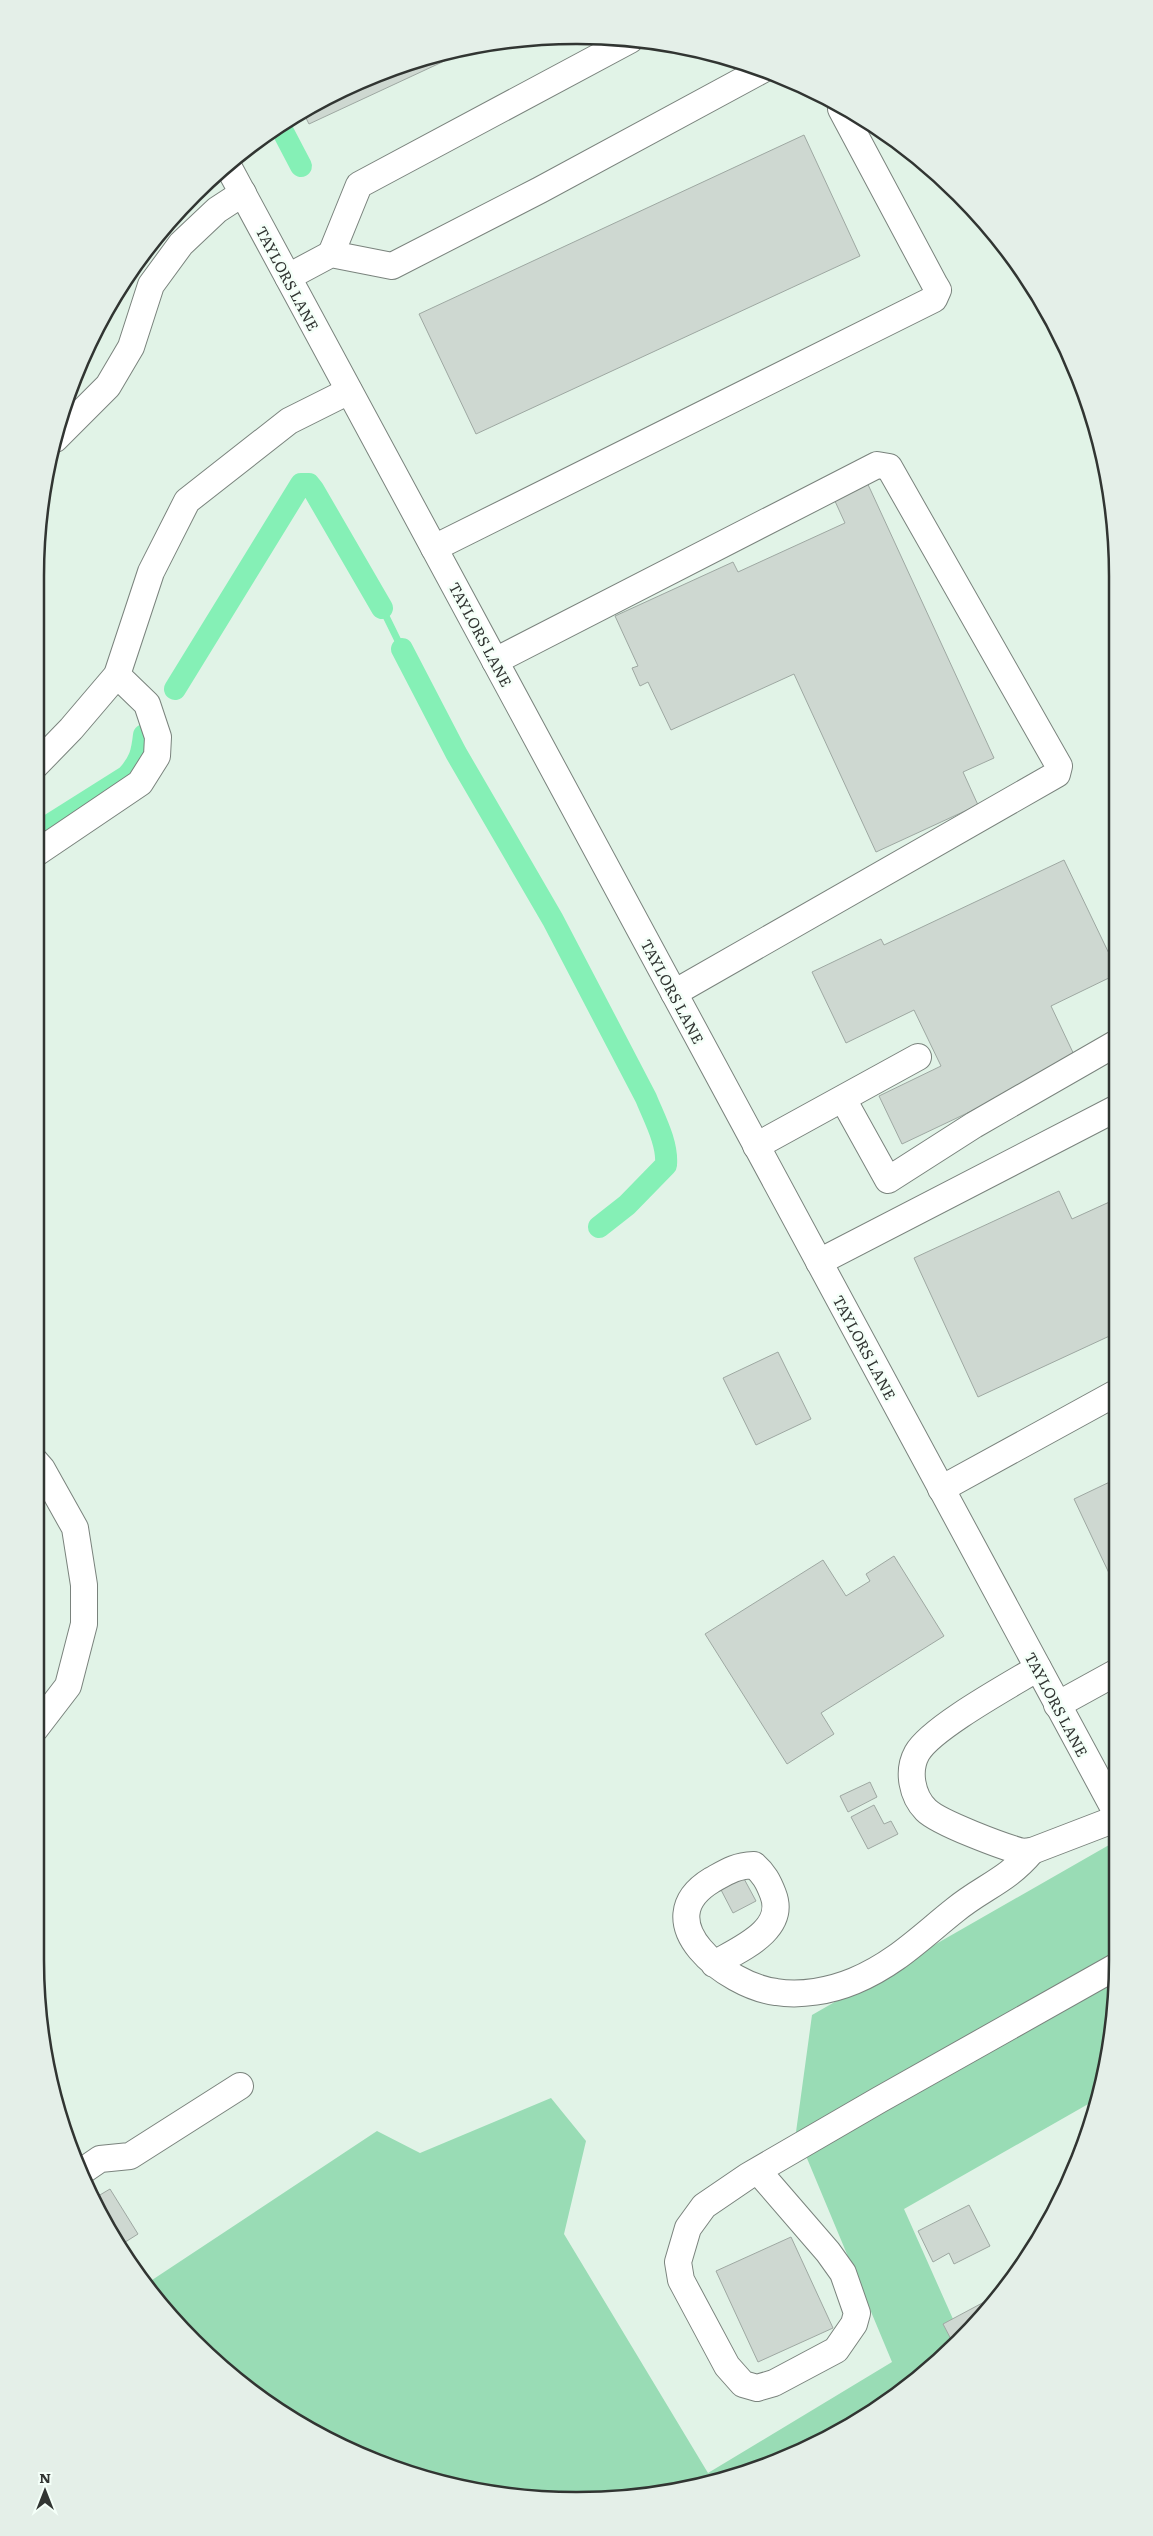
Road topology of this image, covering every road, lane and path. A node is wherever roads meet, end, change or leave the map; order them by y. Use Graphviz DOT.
graph roads {
  1 [pos="619,46"];
  2 [pos="754,74"];
  3 [pos="845,116"];
  4 [pos="231,171"];
  5 [pos="243,193"];
  6 [pos="331,254"];
  7 [pos="288,277"];
  8 [pos="349,391"];
  9 [pos="65,429"];
  10 [pos="434,548"];
  11 [pos="495,661"];
  12 [pos="117,675"];
  13 [pos="44,757"];
  14 [pos="44,848"];
  15 [pos="674,993"];
  16 [pos="1109,1047"];
  17 [pos="918,1057"];
  18 [pos="843,1099"];
  19 [pos="1109,1112"];
  20 [pos="756,1146"];
  21 [pos="819,1262"];
  22 [pos="1109,1397"];
  23 [pos="44,1473"];
  24 [pos="941,1489"];
  25 [pos="1038,1668"];
  26 [pos="1109,1676"];
  27 [pos="1057,1705"];
  28 [pos="44,1717"];
  29 [pos="1109,1800"];
  30 [pos="1109,1821"];
  31 [pos="1032,1851"];
  32 [pos="714,1964"];
  33 [pos="1109,1971"];
  34 [pos="240,2086"];
  35 [pos="86,2168"];
  36 [pos="753,2174"];
  1 -- 6 [label="street"];
  2 -- 6 [label="street"];
  3 -- 10 [label="street"];
  4 -- 5 [label="street, TAYLORS LANE"];
  5 -- 7 [label="street, TAYLORS LANE"];
  5 -- 9 [label="street"];
  6 -- 7 [label="street"];
  7 -- 8 [label="street, TAYLORS LANE"];
  8 -- 10 [label="street, TAYLORS LANE"];
  8 -- 12 [label="street"];
  10 -- 11 [label="street, TAYLORS LANE"];
  11 -- 15 [label="street, TAYLORS LANE"];
  11 -- 15 [label="street"];
  12 -- 13 [label="street"];
  12 -- 14 [label="street"];
  15 -- 20 [label="street, TAYLORS LANE"];
  16 -- 18 [label="street"];
  17 -- 18 [label="street"];
  18 -- 20 [label="street"];
  19 -- 21 [label="street"];
  20 -- 21 [label="street, TAYLORS LANE"];
  21 -- 24 [label="street, TAYLORS LANE"];
  22 -- 24 [label="street"];
  23 -- 28 [label="street"];
  24 -- 25 [label="street, TAYLORS LANE"];
  25 -- 27 [label="street, TAYLORS LANE"];
  25 -- 31 [label="street"];
  26 -- 27 [label="street"];
  27 -- 29 [label="street, TAYLORS LANE"];
  30 -- 31 [label="street"];
  31 -- 32 [label="street"];
  33 -- 36 [label="street"];
  34 -- 35 [label="street"];
  36 -- 36 [label="street"];
}
